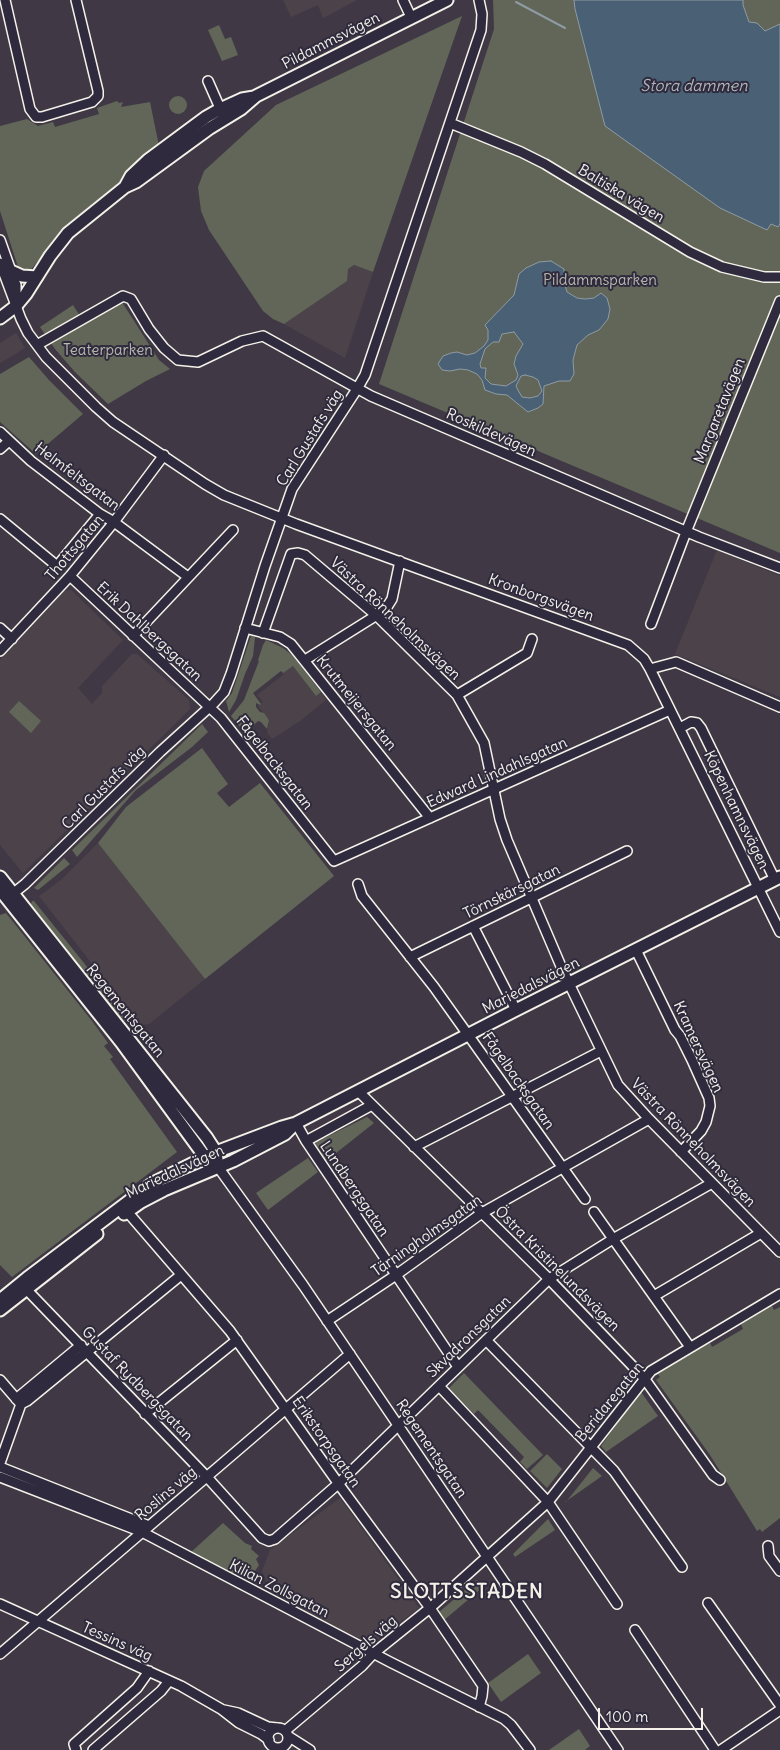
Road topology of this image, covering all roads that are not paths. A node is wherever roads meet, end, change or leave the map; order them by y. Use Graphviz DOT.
graph roads {
  1 [pos="5,0"];
  2 [pos="76,0"];
  3 [pos="403,0"];
  4 [pos="447,0"];
  5 [pos="479,0"];
  6 [pos="411,17"];
  7 [pos="208,81"];
  8 [pos="222,114"];
  9 [pos="450,123"];
  10 [pos="0,240"];
  11 [pos="0,263"];
  12 [pos="11,271"];
  13 [pos="780,276"];
  14 [pos="37,277"];
  15 [pos="780,301"];
  16 [pos="16,306"];
  17 [pos="0,318"];
  18 [pos="37,345"];
  19 [pos="357,389"];
  20 [pos="0,432"];
  21 [pos="9,441"];
  22 [pos="0,449"];
  23 [pos="164,455"];
  24 [pos="100,514"];
  25 [pos="282,518"];
  26 [pos="0,519"];
  27 [pos="114,522"];
  28 [pos="233,530"];
  29 [pos="686,532"];
  30 [pos="400,561"];
  31 [pos="780,568"];
  32 [pos="70,576"];
  33 [pos="188,577"];
  34 [pos="377,616"];
  35 [pos="651,624"];
  36 [pos="0,628"];
  37 [pos="245,628"];
  38 [pos="263,633"];
  39 [pos="133,636"];
  40 [pos="12,639"];
  41 [pos="532,639"];
  42 [pos="0,651"];
  43 [pos="304,660"];
  44 [pos="650,669"];
  45 [pos="457,695"];
  46 [pos="209,707"];
  47 [pos="780,707"];
  48 [pos="670,710"];
  49 [pos="680,728"];
  50 [pos="495,790"];
  51 [pos="430,818"];
  52 [pos="627,851"];
  53 [pos="334,861"];
  54 [pos="0,877"];
  55 [pos="777,878"];
  56 [pos="358,884"];
  57 [pos="759,888"];
  58 [pos="6,894"];
  59 [pos="532,898"];
  60 [pos="473,926"];
  61 [pos="780,932"];
  62 [pos="636,950"];
  63 [pos="410,957"];
  64 [pos="569,983"];
  65 [pos="516,1010"];
  66 [pos="469,1035"];
  67 [pos="601,1051"];
  68 [pos="358,1091"];
  69 [pos="513,1096"];
  70 [pos="372,1105"];
  71 [pos="649,1120"];
  72 [pos="296,1124"];
  73 [pos="306,1141"];
  74 [pos="414,1147"];
  75 [pos="681,1152"];
  76 [pos="211,1155"];
  77 [pos="218,1167"];
  78 [pos="563,1168"];
  79 [pos="712,1183"];
  80 [pos="585,1199"];
  81 [pos="125,1208"];
  82 [pos="594,1212"];
  83 [pos="482,1213"];
  84 [pos="762,1233"];
  85 [pos="614,1239"];
  86 [pos="780,1252"];
  87 [pos="181,1275"];
  88 [pos="396,1275"];
  89 [pos="548,1279"];
  90 [pos="26,1289"];
  91 [pos="780,1294"];
  92 [pos="654,1296"];
  93 [pos="0,1300"];
  94 [pos="0,1310"];
  95 [pos="327,1321"];
  96 [pos="237,1340"];
  97 [pos="486,1340"];
  98 [pos="690,1347"];
  99 [pos="84,1348"];
  100 [pos="350,1354"];
  101 [pos="458,1367"];
  102 [pos="644,1378"];
  103 [pos="0,1380"];
  104 [pos="439,1386"];
  105 [pos="18,1402"];
  106 [pos="286,1409"];
  107 [pos="145,1414"];
  108 [pos="398,1426"];
  109 [pos="590,1448"];
  110 [pos="0,1465"];
  111 [pos="0,1477"];
  112 [pos="207,1478"];
  113 [pos="720,1480"];
  114 [pos="338,1484"];
  115 [pos="548,1502"];
  116 [pos="149,1526"];
  117 [pos="142,1532"];
  118 [pos="269,1541"];
  119 [pos="768,1546"];
  120 [pos="486,1558"];
  121 [pos="682,1567"];
  122 [pos="780,1571"];
  123 [pos="708,1603"];
  124 [pos="0,1604"];
  125 [pos="617,1604"];
  126 [pos="430,1608"];
  127 [pos="38,1621"];
  128 [pos="635,1630"];
  129 [pos="374,1653"];
  130 [pos="0,1654"];
  131 [pos="149,1671"];
  132 [pos="169,1681"];
  133 [pos="780,1704"];
  134 [pos="478,1707"];
  135 [pos="221,1709"];
  136 [pos="780,1710"];
  137 [pos="283,1732"];
  138 [pos="270,1746"];
  139 [pos="76,1750"];
  140 [pos="93,1750"];
  141 [pos="288,1750"];
  142 [pos="310,1750"];
  143 [pos="530,1750"];
  144 [pos="618,1750"];
  145 [pos="716,1750"];
  146 [pos="720,1750"];
  1 -- 2 [label="street"];
  3 -- 6 [label="street"];
  4 -- 6 [label="main road, Pildammsvägen"];
  5 -- 9 [label="street, Carl Gustafs väg"];
  6 -- 8 [label="main road, Pildammsvägen"];
  7 -- 8 [label="street"];
  8 -- 14 [label="main road, Pildammsvägen"];
  9 -- 13 [label="street, Baltiska vägen"];
  9 -- 19 [label="street, Carl Gustafs väg"];
  10 -- 12 [label="street"];
  11 -- 16 [label="street, Kronborgsvägen"];
  12 -- 14 [label="main road"];
  12 -- 16 [label="street"];
  14 -- 16 [label="main road, Pildammsvägen"];
  15 -- 29 [label="street, Margaretavägen"];
  16 -- 17 [label="main road, Pildammsvägen"];
  16 -- 18 [label="street, Kronborgsvägen"];
  18 -- 19 [label="street, Roskildevägen"];
  18 -- 23 [label="street, Kronborgsvägen"];
  19 -- 25 [label="street, Carl Gustafs väg"];
  19 -- 29 [label="street, Roskildevägen"];
  20 -- 21 [label="street, Helmfeltsgatan"];
  21 -- 22 [label="street"];
  21 -- 24 [label="street, Helmfeltsgatan"];
  23 -- 25 [label="street, Kronborgsvägen"];
  23 -- 27 [label="street, Thottsgatan"];
  24 -- 26 [label="street, Thottsgatan"];
  24 -- 27 [label="street, Helmfeltsgatan"];
  25 -- 30 [label="street, Kronborgsvägen"];
  25 -- 37 [label="street, Carl Gustafs väg"];
  27 -- 32 [label="street, Thottsgatan"];
  27 -- 33 [label="street, Helmfeltsgatan"];
  28 -- 33 [label="street"];
  29 -- 31 [label="street, Roskildevägen"];
  29 -- 35 [label="street, Margaretavägen"];
  30 -- 34 [label="street"];
  30 -- 44 [label="street, Kronborgsvägen"];
  32 -- 39 [label="street, Erik Dahlbergsgatan"];
  32 -- 40 [label="street, Thottsgatan"];
  33 -- 39 [label="street"];
  34 -- 38 [label="street, Västra Rönneholmsvägen"];
  34 -- 43 [label="street"];
  34 -- 45 [label="street, Västra Rönneholmsvägen"];
  36 -- 40 [label="street"];
  37 -- 38 [label="street, Krutmeijersgatan"];
  37 -- 46 [label="street, Carl Gustafs väg"];
  38 -- 43 [label="street, Krutmeijersgatan"];
  39 -- 46 [label="street, Erik Dahlbergsgatan"];
  40 -- 42 [label="street, Thottsgatan"];
  41 -- 45 [label="street"];
  43 -- 51 [label="street, Krutmeijersgatan"];
  44 -- 47 [label="street"];
  44 -- 48 [label="street, Köpenhamnsvägen"];
  45 -- 50 [label="street, Västra Rönneholmsvägen"];
  46 -- 53 [label="street, Fågelbacksgatan"];
  46 -- 58 [label="street, Carl Gustafs väg"];
  48 -- 49 [label="street, Köpenhamnsvägen"];
  48 -- 50 [label="street, Edward Lindahlsgatan"];
  49 -- 55 [label="street, Köpenhamnsvägen"];
  49 -- 57 [label="street, Köpenhamnsvägen"];
  50 -- 51 [label="street, Edward Lindahlsgatan"];
  50 -- 59 [label="street, Västra Rönneholmsvägen"];
  51 -- 53 [label="street, Edward Lindahlsgatan"];
  52 -- 59 [label="street, Törnskärsgatan"];
  54 -- 58 [label="main road, Regementsgatan"];
  55 -- 57 [label="main road, Mariedalsvägen"];
  56 -- 63 [label="street, Fågelbacksgatan"];
  57 -- 61 [label="street, Köpenhamnsvägen"];
  57 -- 62 [label="main road, Mariedalsvägen"];
  58 -- 76 [label="main road, Regementsgatan"];
  59 -- 60 [label="street, Törnskärsgatan"];
  59 -- 64 [label="street, Västra Rönneholmsvägen"];
  60 -- 63 [label="street, Törnskärsgatan"];
  60 -- 65 [label="street"];
  62 -- 64 [label="main road, Mariedalsvägen"];
  62 -- 75 [label="street, Kramersvägen"];
  63 -- 66 [label="street, Fågelbacksgatan"];
  64 -- 65 [label="main road, Mariedalsvägen"];
  64 -- 67 [label="street, Västra Rönneholmsvägen"];
  65 -- 66 [label="main road, Mariedalsvägen"];
  66 -- 68 [label="main road, Mariedalsvägen"];
  66 -- 69 [label="street, Fågelbacksgatan"];
  67 -- 69 [label="street"];
  67 -- 71 [label="street, Västra Rönneholmsvägen"];
  68 -- 70 [label="street, Östra Kristinelundsvägen"];
  68 -- 72 [label="main road, Mariedalsvägen"];
  69 -- 74 [label="street"];
  69 -- 78 [label="street, Fågelbacksgatan"];
  70 -- 73 [label="street"];
  70 -- 74 [label="street, Östra Kristinelundsvägen"];
  71 -- 75 [label="street, Västra Rönneholmsvägen"];
  71 -- 78 [label="street, Tärningholmsgatan"];
  72 -- 73 [label="street, Lundbergsgatan"];
  72 -- 76 [label="main road, Mariedalsvägen"];
  72 -- 77 [label="main road, Mariedalsvägen"];
  73 -- 88 [label="street, Lundbergsgatan"];
  74 -- 83 [label="street, Östra Kristinelundsvägen"];
  75 -- 79 [label="street, Västra Rönneholmsvägen"];
  76 -- 77 [label="main road, Regementsgatan"];
  76 -- 81 [label="main road, Mariedalsvägen"];
  77 -- 81 [label="main road, Mariedalsvägen"];
  77 -- 95 [label="street, Regementsgatan"];
  78 -- 80 [label="street, Fågelbacksgatan"];
  78 -- 83 [label="street, Tärningholmsgatan"];
  79 -- 84 [label="street, Västra Rönneholmsvägen"];
  79 -- 85 [label="street, Skvadronsgatan"];
  81 -- 87 [label="street, Erikstorpsgatan"];
  81 -- 90 [label="main road, Mariedalsvägen"];
  81 -- 93 [label="main road, Mariedalsvägen"];
  82 -- 85 [label="street"];
  83 -- 88 [label="street, Tärningholmsgatan"];
  83 -- 89 [label="street, Östra Kristinelundsvägen"];
  84 -- 86 [label="street, Västra Rönneholmsvägen"];
  84 -- 92 [label="street"];
  85 -- 89 [label="street, Skvadronsgatan"];
  85 -- 92 [label="street"];
  87 -- 96 [label="street, Erikstorpsgatan"];
  87 -- 99 [label="street"];
  88 -- 95 [label="street, Tärningholmsgatan"];
  88 -- 101 [label="street, Lundbergsgatan"];
  89 -- 97 [label="street, Skvadronsgatan"];
  89 -- 102 [label="street, Östra Kristinelundsvägen"];
  90 -- 94 [label="main road, Mariedalsvägen"];
  90 -- 99 [label="street, Gustaf Rydbergsgatan"];
  91 -- 98 [label="street, Beridaregatan"];
  92 -- 98 [label="street"];
  95 -- 100 [label="street, Regementsgatan"];
  96 -- 106 [label="street, Erikstorpsgatan"];
  96 -- 107 [label="street"];
  97 -- 101 [label="street, Skvadronsgatan"];
  97 -- 109 [label="street"];
  98 -- 102 [label="street, Beridaregatan"];
  99 -- 105 [label="street"];
  99 -- 107 [label="street, Gustaf Rydbergsgatan"];
  100 -- 106 [label="street, Roslins väg"];
  100 -- 108 [label="street, Regementsgatan"];
  101 -- 104 [label="street, Skvadronsgatan"];
  102 -- 109 [label="street, Beridaregatan"];
  102 -- 113 [label="street, Östra Kristinelundsvägen"];
  103 -- 105 [label="street"];
  104 -- 108 [label="street, Skvadronsgatan"];
  104 -- 115 [label="street"];
  105 -- 110 [label="street"];
  106 -- 112 [label="street, Roslins väg"];
  106 -- 114 [label="street, Erikstorpsgatan"];
  107 -- 112 [label="street, Gustaf Rydbergsgatan"];
  108 -- 114 [label="street, Skvadronsgatan"];
  108 -- 120 [label="street, Regementsgatan"];
  109 -- 115 [label="street, Beridaregatan"];
  109 -- 121 [label="street"];
  110 -- 116 [label="street"];
  111 -- 117 [label="street, Kilian Zollsgatan"];
  112 -- 116 [label="street, Roslins väg"];
  112 -- 118 [label="street, Gustaf Rydbergsgatan"];
  114 -- 118 [label="street, Skvadronsgatan"];
  114 -- 126 [label="street, Erikstorpsgatan"];
  115 -- 120 [label="street, Beridaregatan"];
  115 -- 125 [label="street"];
  116 -- 117 [label="street, Roslins väg"];
  117 -- 127 [label="street, Roslins väg"];
  117 -- 129 [label="street, Kilian Zollsgatan"];
  119 -- 122 [label="street"];
  120 -- 126 [label="street, Sergels väg"];
  120 -- 144 [label="street, Regementsgatan"];
  123 -- 133 [label="street"];
  124 -- 127 [label="street, Tessins väg"];
  126 -- 129 [label="street, Sergels väg"];
  126 -- 134 [label="street, Erikstorpsgatan"];
  127 -- 130 [label="street, Roslins väg"];
  127 -- 131 [label="street, Tessins väg"];
  128 -- 145 [label="street"];
  129 -- 134 [label="street, Kilian Zollsgatan"];
  129 -- 137 [label="street, Sergels väg"];
  131 -- 132 [label="street, Tessins väg"];
  131 -- 139 [label="street"];
  132 -- 135 [label="street, Tessins väg"];
  132 -- 140 [label="street"];
  134 -- 143 [label="street, Kilian Zollsgatan"];
  135 -- 137 [label="street, Tessins väg"];
  135 -- 138 [label="street, Tessins väg"];
  136 -- 146 [label="street"];
  137 -- 138 [label="street"];
  137 -- 138 [label="street"];
  137 -- 142 [label="street, Tessins väg"];
  138 -- 141 [label="street, Tessins väg"];
}
